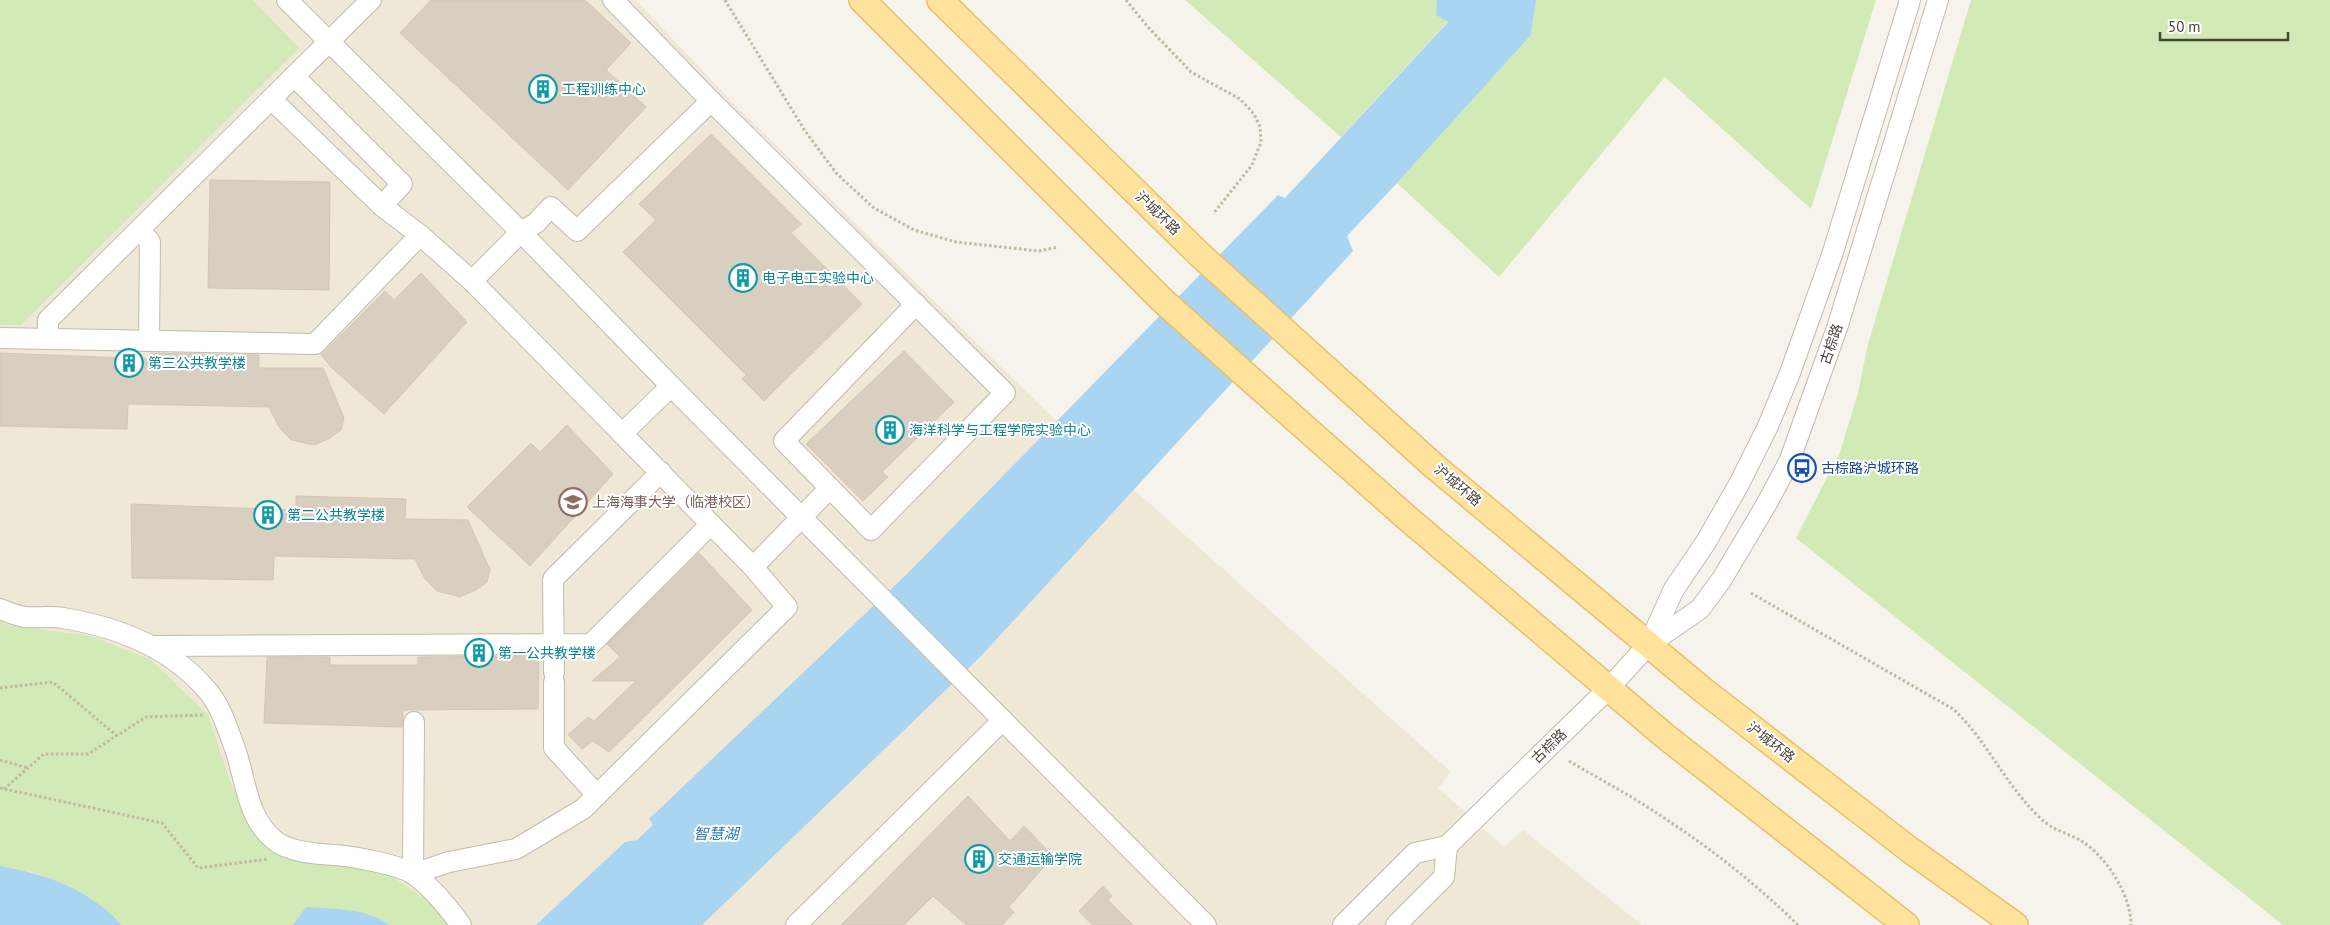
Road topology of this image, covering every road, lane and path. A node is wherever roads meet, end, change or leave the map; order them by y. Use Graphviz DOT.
graph roads {
  1 [pos="287,0"];
  2 [pos="370,0"];
  3 [pos="613,0"];
  4 [pos="725,0"];
  5 [pos="862,0"];
  6 [pos="940,0"];
  7 [pos="1126,0"];
  8 [pos="1910,0"];
  9 [pos="1938,0"];
  10 [pos="327,41"];
  11 [pos="294,76"];
  12 [pos="271,99"];
  13 [pos="711,101"];
  14 [pos="382,206"];
  15 [pos="1213,214"];
  16 [pos="140,230"];
  17 [pos="521,232"];
  18 [pos="420,235"];
  19 [pos="1058,247"];
  20 [pos="472,282"];
  21 [pos="916,304"];
  22 [pos="0,338"];
  23 [pos="48,338"];
  24 [pos="148,340"];
  25 [pos="671,386"];
  26 [pos="623,433"];
  27 [pos="661,472"];
  28 [pos="830,488"];
  29 [pos="801,516"];
  30 [pos="711,524"];
  31 [pos="753,567"];
  32 [pos="1751,593"];
  33 [pos="0,609"];
  34 [pos="1649,644"];
  35 [pos="554,645"];
  36 [pos="153,646"];
  37 [pos="0,688"];
  38 [pos="1608,689"];
  39 [pos="222,714"];
  40 [pos="1003,720"];
  41 [pos="414,722"];
  42 [pos="118,736"];
  43 [pos="0,760"];
  44 [pos="1569,761"];
  45 [pos="28,768"];
  46 [pos="2,789"];
  47 [pos="597,795"];
  48 [pos="1447,846"];
  49 [pos="296,849"];
  50 [pos="414,874"];
  51 [pos="460,925"];
  52 [pos="796,925"];
  53 [pos="1206,925"];
  54 [pos="1344,925"];
  55 [pos="1396,925"];
  56 [pos="1798,925"];
  57 [pos="1906,925"];
  58 [pos="2015,925"];
  59 [pos="2130,925"];
  1 -- 10 [label="street"];
  2 -- 10 [label="street"];
  3 -- 13 [label="street"];
  4 -- 19 [label="path"];
  5 -- 38 [label="main road"];
  6 -- 34 [label="main road, 沪城环路"];
  7 -- 15 [label="path"];
  8 -- 34 [label="street, 古棕路"];
  9 -- 34 [label="street, 古棕路"];
  10 -- 11 [label="street"];
  10 -- 17 [label="street"];
  11 -- 12 [label="street"];
  11 -- 14 [label="street"];
  12 -- 14 [label="street"];
  12 -- 16 [label="street"];
  13 -- 17 [label="street"];
  13 -- 21 [label="street"];
  14 -- 18 [label="street"];
  16 -- 23 [label="street"];
  16 -- 24 [label="street"];
  17 -- 20 [label="street"];
  17 -- 25 [label="street"];
  18 -- 20 [label="street"];
  18 -- 24 [label="street"];
  20 -- 26 [label="street"];
  21 -- 28 [label="street"];
  21 -- 28 [label="street"];
  22 -- 23 [label="street"];
  23 -- 24 [label="street"];
  25 -- 26 [label="street"];
  25 -- 29 [label="street"];
  26 -- 27 [label="street"];
  27 -- 30 [label="street"];
  27 -- 35 [label="street"];
  28 -- 29 [label="street"];
  29 -- 31 [label="street"];
  29 -- 40 [label="street"];
  30 -- 31 [label="street"];
  30 -- 35 [label="street"];
  31 -- 47 [label="street"];
  32 -- 59 [label="path"];
  33 -- 36 [label="street"];
  34 -- 38 [label="street, 古棕路"];
  34 -- 58 [label="main road, 沪城环路"];
  35 -- 36 [label="street"];
  35 -- 47 [label="street"];
  36 -- 39 [label="street"];
  37 -- 42 [label="path"];
  38 -- 48 [label="street, 古棕路"];
  38 -- 57 [label="main road"];
  39 -- 42 [label="path"];
  39 -- 49 [label="street"];
  40 -- 52 [label="street"];
  40 -- 53 [label="street"];
  41 -- 50 [label="street"];
  42 -- 45 [label="path"];
  43 -- 45 [label="path"];
  44 -- 56 [label="path"];
  45 -- 46 [label="path"];
  46 -- 49 [label="path"];
  47 -- 50 [label="street"];
  48 -- 54 [label="street"];
  48 -- 55 [label="street"];
  49 -- 50 [label="street"];
  50 -- 51 [label="street"];
}
